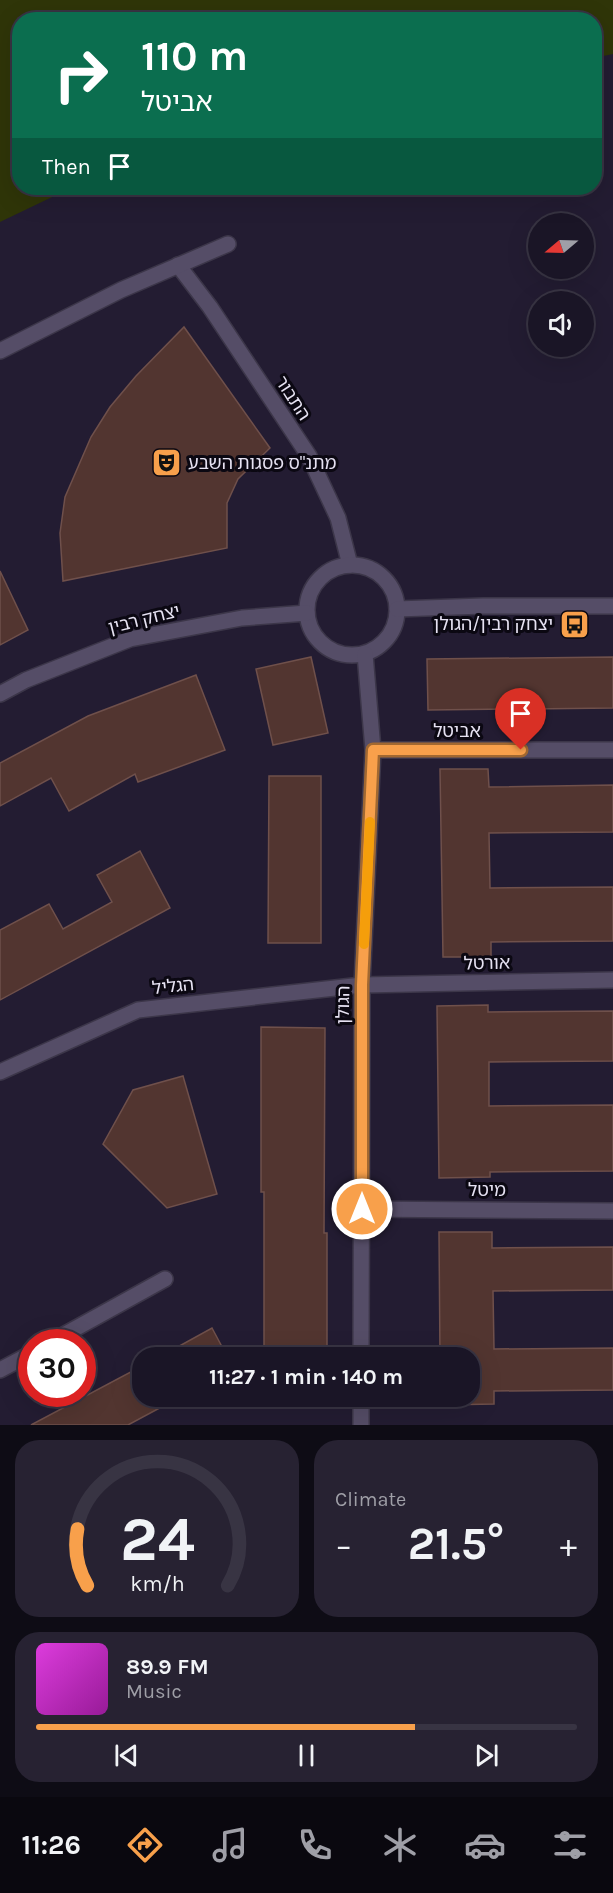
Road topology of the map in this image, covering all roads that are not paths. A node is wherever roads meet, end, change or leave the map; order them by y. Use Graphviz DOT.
graph roads {
  1 [pos="228,244"];
  2 [pos="178,265"];
  3 [pos="0,351"];
  4 [pos="350,565"];
  5 [pos="613,606"];
  6 [pos="397,609"];
  7 [pos="307,613"];
  8 [pos="365,654"];
  9 [pos="0,694"];
  10 [pos="373,750"];
  11 [pos="613,750"];
  12 [pos="613,980"];
  13 [pos="362,985"];
  14 [pos="0,1072"];
  15 [pos="362,1209"];
  16 [pos="613,1211"];
  17 [pos="165,1279"];
  18 [pos="75,1329"];
  19 [pos="361,1347"];
  20 [pos="18,1360"];
  21 [pos="0,1370"];
  22 [pos="361,1407"];
  23 [pos="361,1425"];
  1 -- 2 [label="street"];
  2 -- 3 [label="street"];
  2 -- 4 [label="street, התבור"];
  4 -- 6 [label="street"];
  4 -- 7 [label="street"];
  5 -- 6 [label="street"];
  6 -- 8 [label="street"];
  7 -- 8 [label="street"];
  7 -- 9 [label="street, יצחק רבין"];
  8 -- 10 [label="street, הגולן"];
  10 -- 11 [label="street, אביטל"];
  10 -- 13 [label="street, הגולן"];
  12 -- 13 [label="street, אורטל"];
  13 -- 14 [label="street, הגליל"];
  13 -- 15 [label="street, הגולן"];
  15 -- 16 [label="street, מיטל"];
  15 -- 19 [label="street, הגולן"];
  17 -- 18 [label="street"];
  20 -- 21 [label="street"];
  22 -- 23 [label="street"];
}
